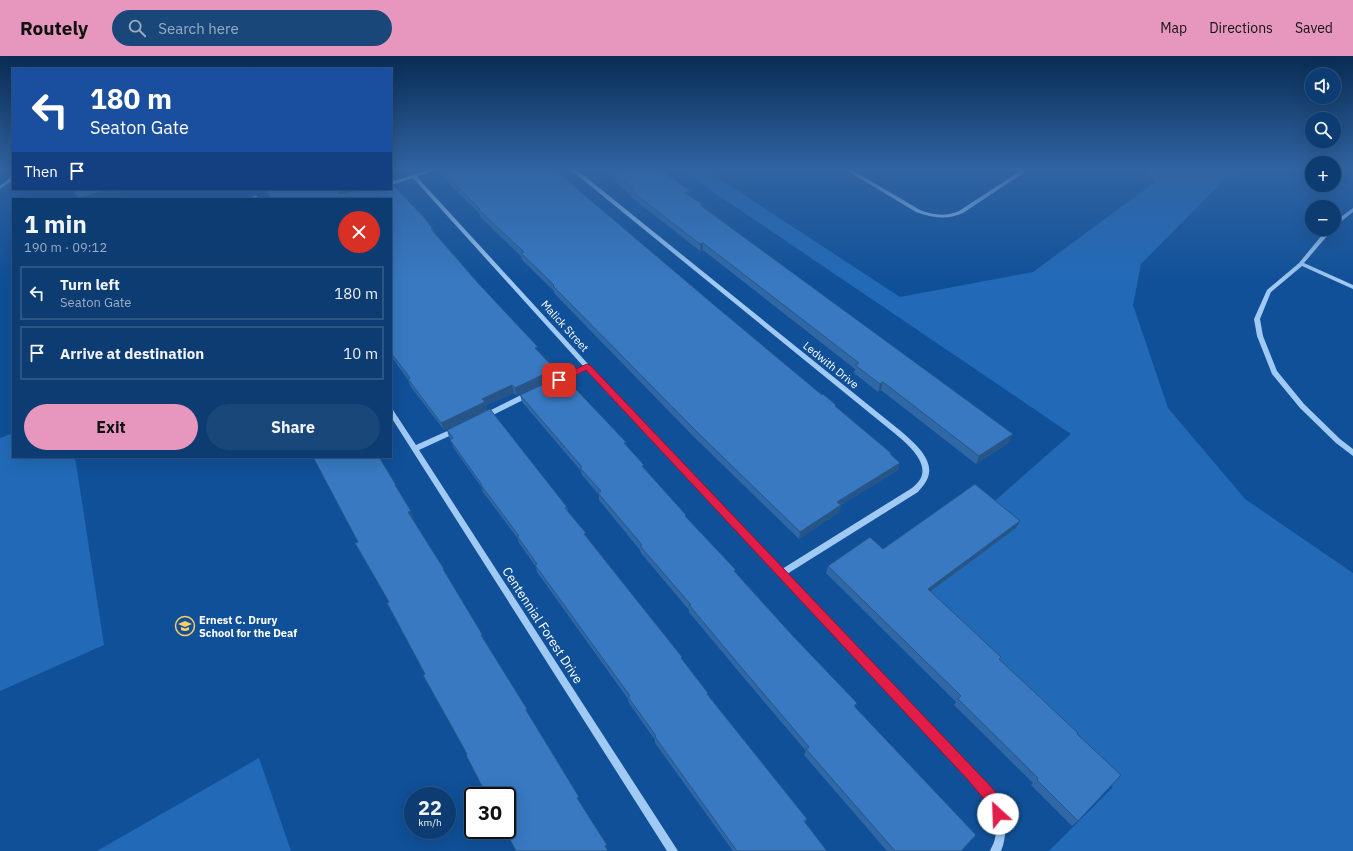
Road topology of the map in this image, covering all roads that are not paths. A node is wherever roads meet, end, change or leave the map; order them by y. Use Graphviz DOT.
graph roads {
  1 [pos="441,207"];
  2 [pos="619,207"];
  3 [pos="911,207"];
  4 [pos="969,207"];
  5 [pos="1353,210"];
  6 [pos="1341,219"];
  7 [pos="1324,236"];
  8 [pos="1301,264"];
  9 [pos="1353,287"];
  10 [pos="587,366"];
  11 [pos="551,384"];
  12 [pos="537,391"];
  13 [pos="392,414"];
  14 [pos="479,418"];
  15 [pos="465,425"];
  16 [pos="415,449"];
  17 [pos="1353,453"];
  18 [pos="782,573"];
  19 [pos="673,851"];
  20 [pos="996,851"];
  1 -- 10 [label="street, Malick Street"];
  2 -- 18 [label="street, Ledwith Drive"];
  3 -- 4 [label="street"];
  5 -- 6 [label="street"];
  7 -- 8 [label="street"];
  8 -- 9 [label="street"];
  8 -- 17 [label="street"];
  10 -- 11 [label="street"];
  10 -- 18 [label="street, Malick Street"];
  12 -- 14 [label="street"];
  13 -- 16 [label="street, Centennial Forest Drive"];
  15 -- 16 [label="street"];
  16 -- 19 [label="street, Centennial Forest Drive"];
  18 -- 20 [label="street, Malick Street"];
}
